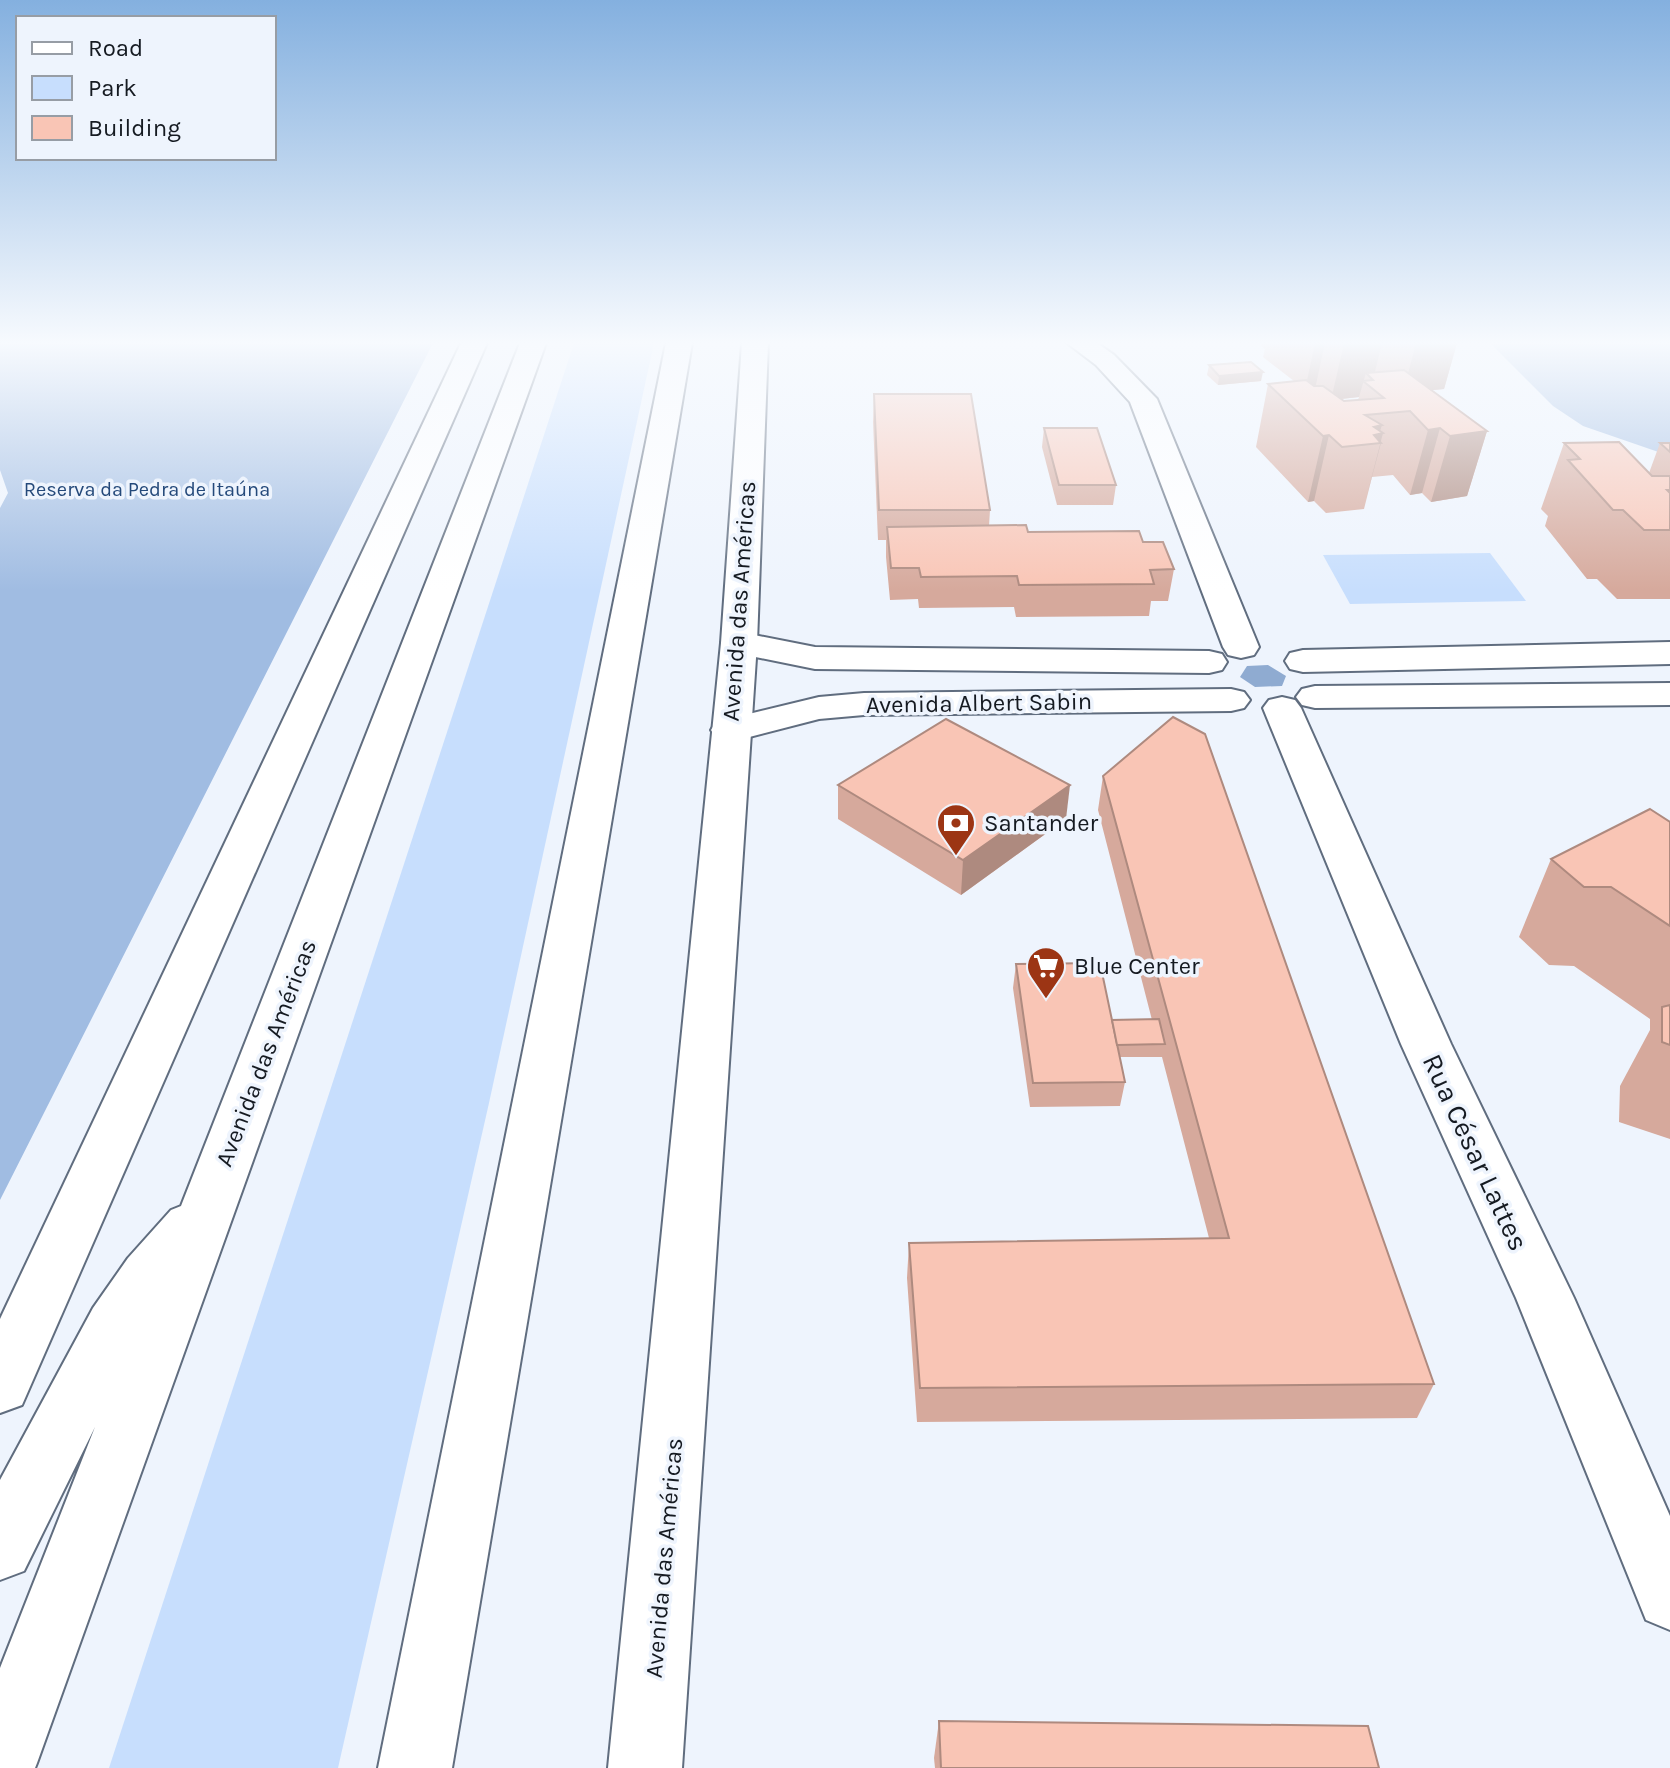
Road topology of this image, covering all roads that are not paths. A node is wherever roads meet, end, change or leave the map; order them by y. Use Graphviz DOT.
graph roads {
  1 [pos="436,426"];
  2 [pos="501,426"];
  3 [pos="663,426"];
  4 [pos="751,426"];
  5 [pos="1152,426"];
  6 [pos="739,643"];
  7 [pos="1670,653"];
  8 [pos="1225,654"];
  9 [pos="1303,661"];
  10 [pos="1670,694"];
  11 [pos="1231,700"];
  12 [pos="1299,702"];
  13 [pos="730,730"];
  14 [pos="207,1211"];
  15 [pos="0,1385"];
  16 [pos="0,1547"];
  17 [pos="1670,1596"];
  18 [pos="0,1763"];
  19 [pos="415,1768"];
  20 [pos="645,1768"];
  1 -- 15 [label="main road"];
  2 -- 14 [label="main road, Avenida das Américas"];
  3 -- 19 [label="main road"];
  4 -- 6 [label="main road, Avenida das Américas"];
  5 -- 8 [label="main road"];
  6 -- 8 [label="main road, Avenida Albert Sabin"];
  6 -- 13 [label="main road, Avenida das Américas"];
  7 -- 9 [label="main road"];
  8 -- 9 [label="main road, Avenida Albert Sabin"];
  8 -- 11 [label="main road"];
  9 -- 12 [label="main road, Rua César Lattes"];
  10 -- 12 [label="main road"];
  11 -- 12 [label="main road, Avenida Albert Sabin"];
  11 -- 13 [label="main road, Avenida Albert Sabin"];
  12 -- 17 [label="main road, Rua César Lattes"];
  13 -- 20 [label="main road, Avenida das Américas"];
  14 -- 16 [label="main road"];
  14 -- 18 [label="main road, Avenida das Américas"];
}
